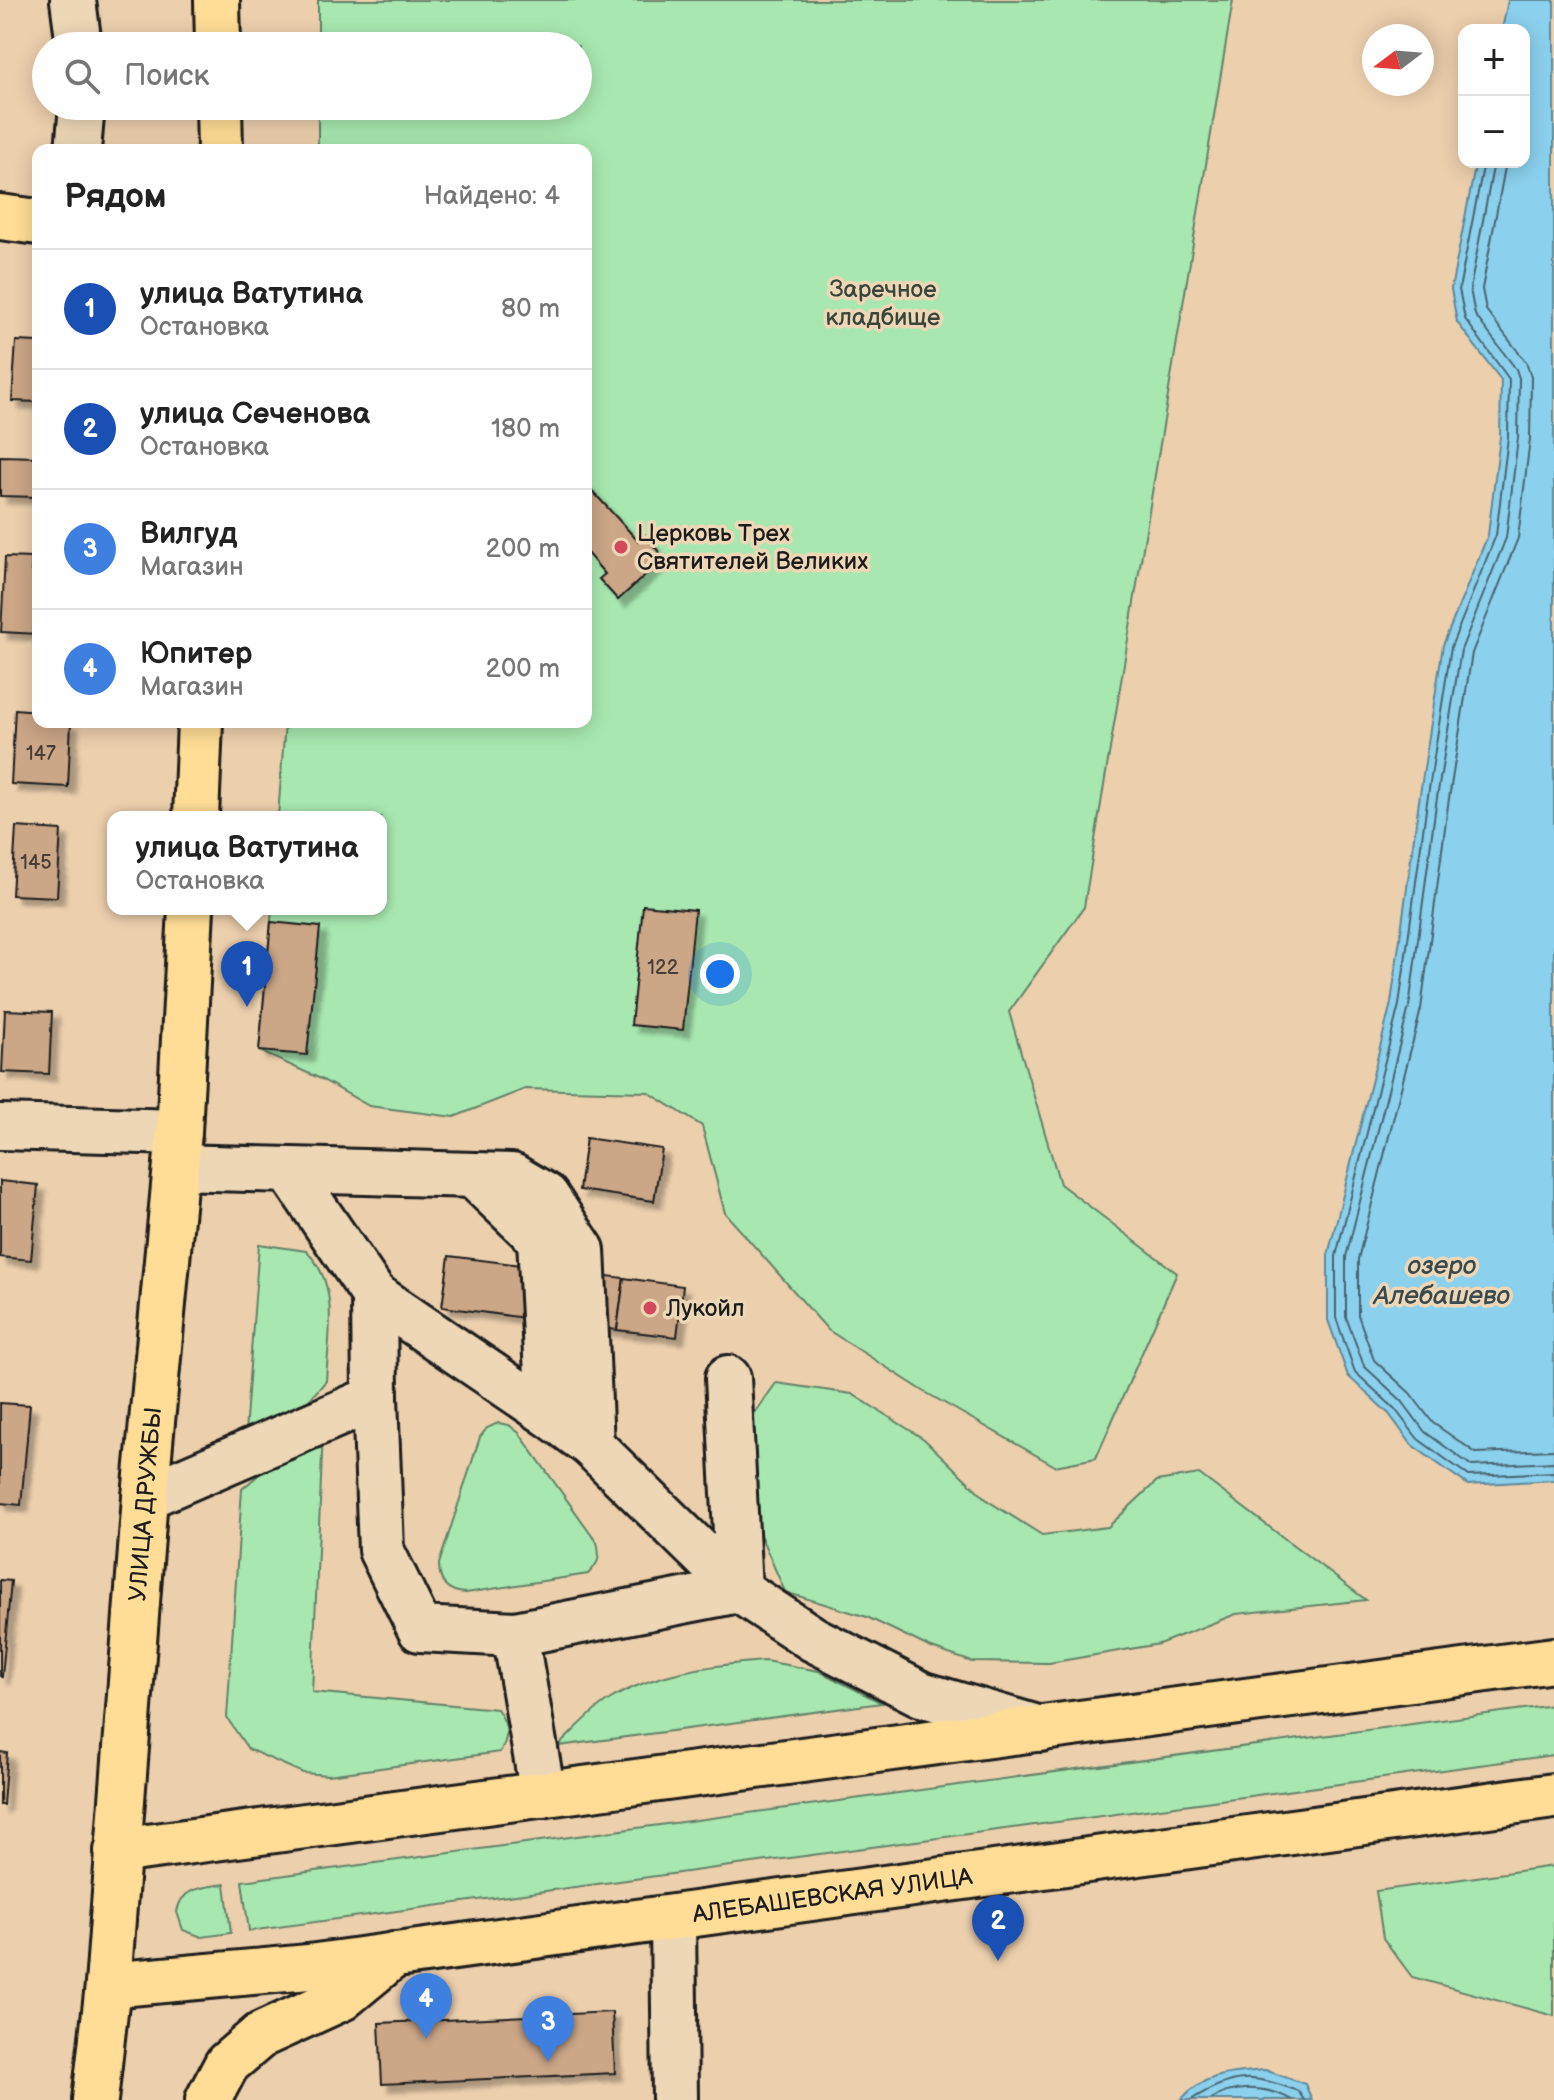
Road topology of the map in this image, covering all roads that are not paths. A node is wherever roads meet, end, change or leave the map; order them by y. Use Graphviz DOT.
graph roads {
  1 [pos="73,0"];
  2 [pos="217,0"];
  3 [pos="77,32"];
  4 [pos="218,32"];
  5 [pos="81,120"];
  6 [pos="219,120"];
  7 [pos="79,144"];
  8 [pos="220,144"];
  9 [pos="0,217"];
  10 [pos="32,221"];
  11 [pos="200,728"];
  12 [pos="196,811"];
  13 [pos="191,915"];
  14 [pos="0,1127"];
  15 [pos="178,1149"];
  16 [pos="289,1170"];
  17 [pos="475,1177"];
  18 [pos="374,1295"];
  19 [pos="728,1378"];
  20 [pos="375,1398"];
  21 [pos="549,1414"];
  22 [pos="591,1445"];
  23 [pos="145,1497"];
  24 [pos="739,1590"];
  25 [pos="515,1634"];
  26 [pos="1554,1660"];
  27 [pos="1041,1729"];
  28 [pos="543,1795"];
  29 [pos="1554,1796"];
  30 [pos="117,1851"];
  31 [pos="673,1918"];
  32 [pos="394,1955"];
  33 [pos="108,1985"];
  34 [pos="95,2100"];
  35 [pos="208,2100"];
  36 [pos="675,2100"];
  1 -- 3 [label="street"];
  2 -- 4 [label="main road"];
  5 -- 7 [label="street"];
  6 -- 8 [label="main road"];
  9 -- 10 [label="main road"];
  11 -- 12 [label="main road"];
  13 -- 15 [label="main road, УЛИЦА ДРУЖБЫ"];
  14 -- 15 [label="street"];
  15 -- 16 [label="street"];
  15 -- 23 [label="main road, УЛИЦА ДРУЖБЫ"];
  16 -- 17 [label="street"];
  16 -- 18 [label="street"];
  17 -- 21 [label="street"];
  17 -- 22 [label="street"];
  18 -- 20 [label="street"];
  18 -- 21 [label="street"];
  19 -- 24 [label="street"];
  20 -- 23 [label="street"];
  20 -- 25 [label="street"];
  21 -- 22 [label="street"];
  22 -- 24 [label="street"];
  23 -- 30 [label="main road, УЛИЦА ДРУЖБЫ"];
  24 -- 25 [label="street"];
  24 -- 27 [label="street"];
  25 -- 28 [label="street"];
  26 -- 27 [label="main road"];
  27 -- 28 [label="main road"];
  28 -- 30 [label="main road"];
  29 -- 31 [label="main road, АЛЕБАШЕВСКАЯ УЛИЦА"];
  30 -- 33 [label="main road, УЛИЦА ДРУЖБЫ"];
  31 -- 32 [label="main road, АЛЕБАШЕВСКАЯ УЛИЦА"];
  31 -- 36 [label="street"];
  32 -- 33 [label="main road, АЛЕБАШЕВСКАЯ УЛИЦА"];
  32 -- 35 [label="main road"];
  33 -- 34 [label="main road, УЛИЦА ДРУЖБЫ"];
}
